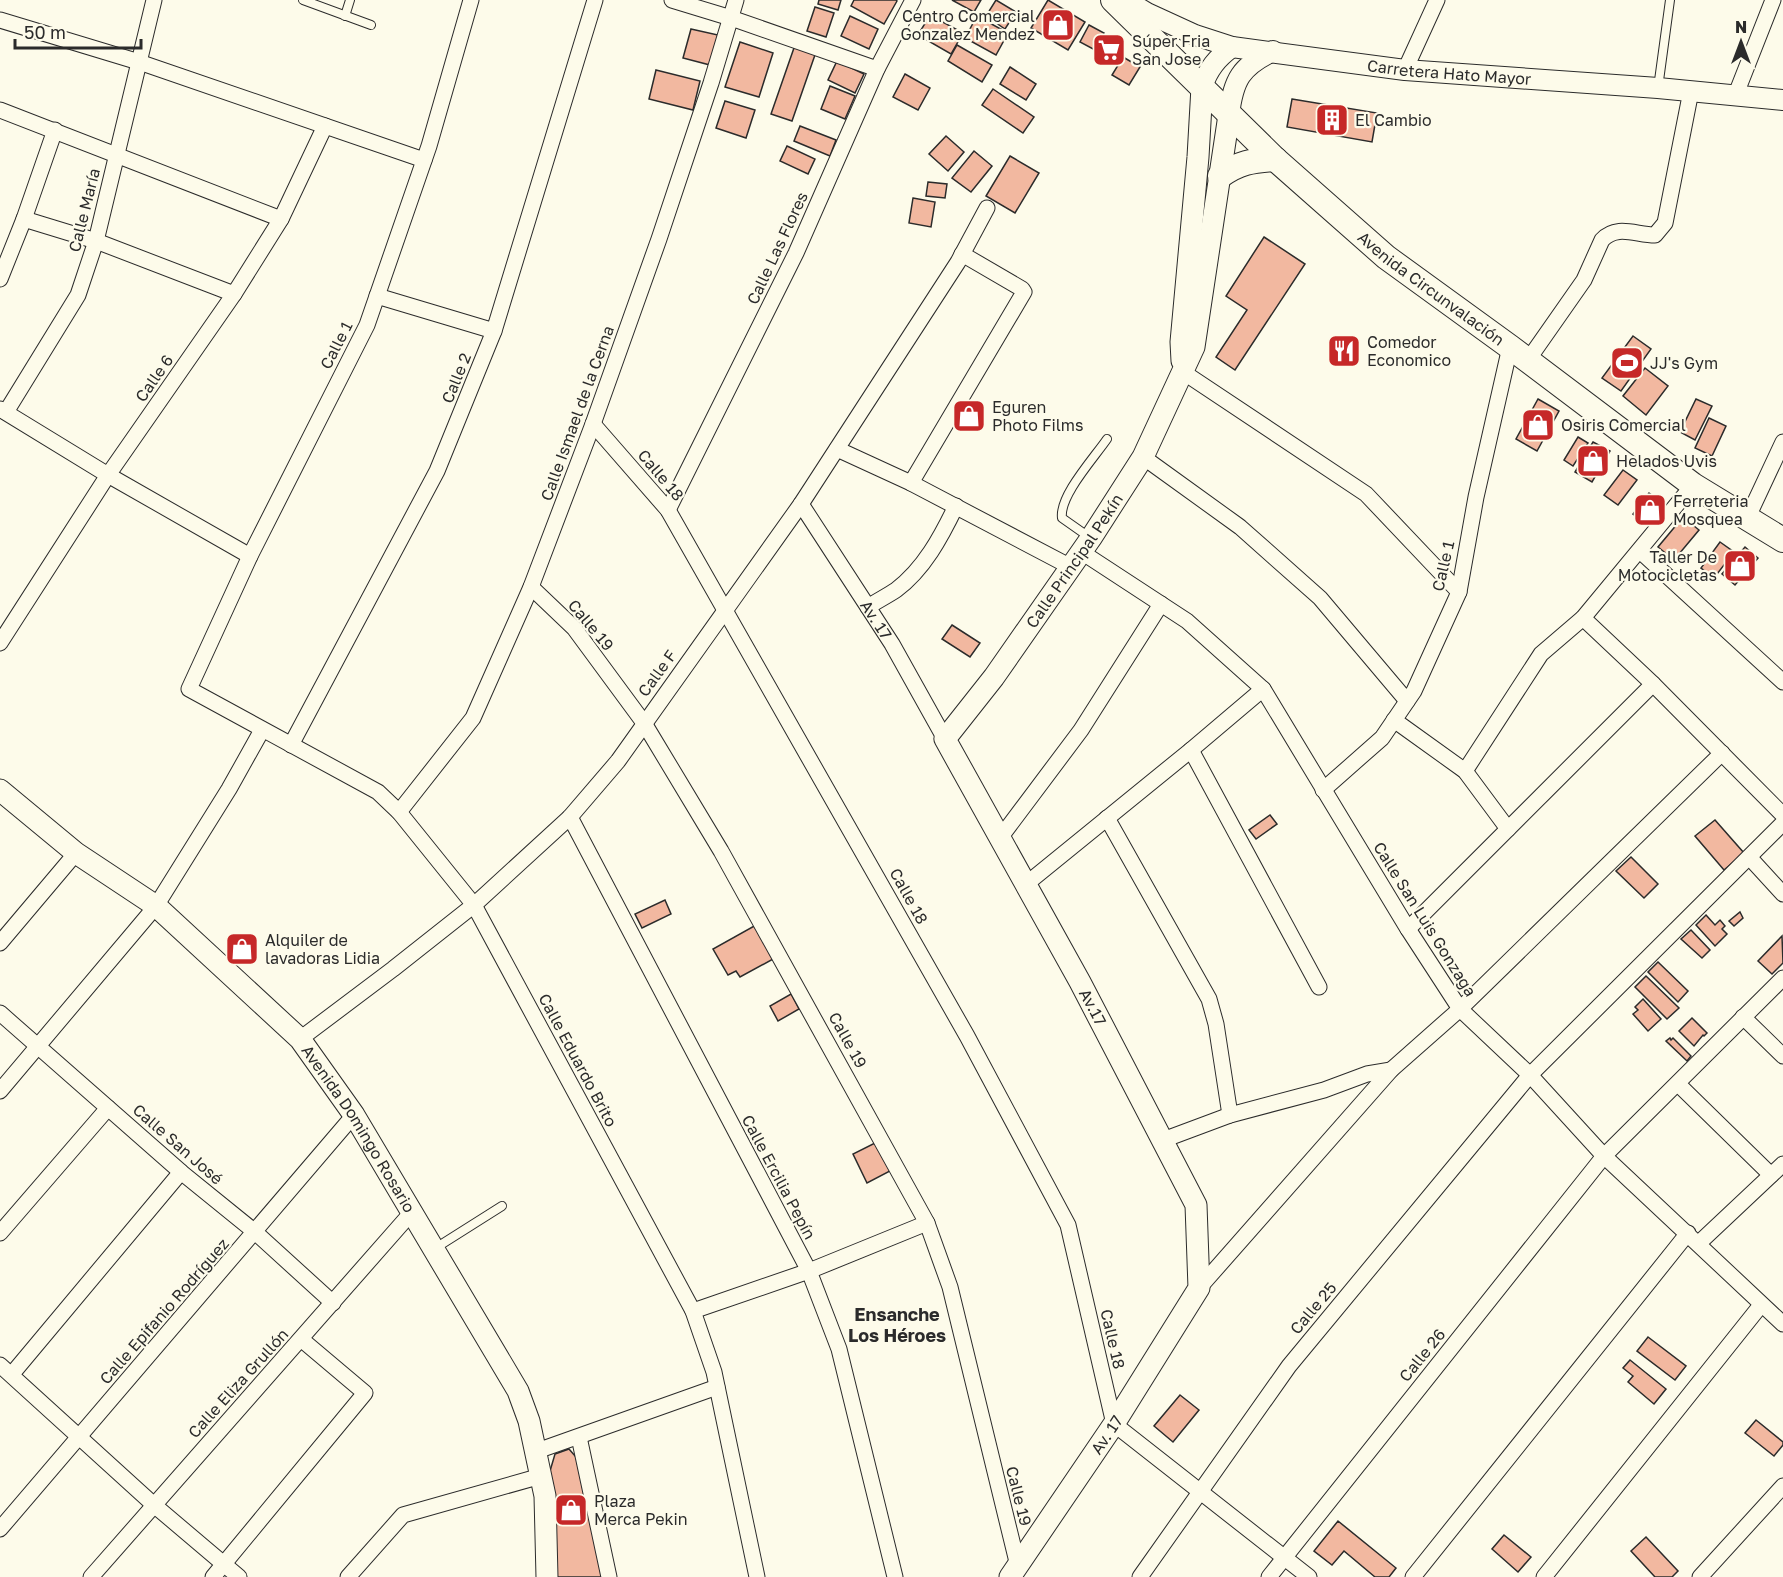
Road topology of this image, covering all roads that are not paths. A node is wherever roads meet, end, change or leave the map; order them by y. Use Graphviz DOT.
graph roads {
  1 [pos="154,0"];
  2 [pos="350,0"];
  3 [pos="471,0"];
  4 [pos="595,0"];
  5 [pos="672,0"];
  6 [pos="736,0"];
  7 [pos="913,0"];
  8 [pos="1113,0"];
  9 [pos="1125,0"];
  10 [pos="1437,0"];
  11 [pos="1670,0"];
  12 [pos="1773,0"];
  13 [pos="307,1"];
  14 [pos="345,16"];
  15 [pos="731,18"];
  16 [pos="0,20"];
  17 [pos="371,25"];
  18 [pos="1232,47"];
  19 [pos="1273,51"];
  20 [pos="139,62"];
  21 [pos="878,69"];
  22 [pos="1405,70"];
  23 [pos="1202,87"];
  24 [pos="1658,88"];
  25 [pos="1691,91"];
  26 [pos="1736,94"];
  27 [pos="1783,100"];
  28 [pos="0,110"];
  29 [pos="1229,115"];
  30 [pos="325,126"];
  31 [pos="55,130"];
  32 [pos="116,155"];
  33 [pos="1275,159"];
  34 [pos="424,160"];
  35 [pos="1220,176"];
  36 [pos="987,208"];
  37 [pos="24,219"];
  38 [pos="281,219"];
  39 [pos="96,241"];
  40 [pos="962,254"];
  41 [pos="0,279"];
  42 [pos="234,294"];
  43 [pos="377,296"];
  44 [pos="494,331"];
  45 [pos="1519,354"];
  46 [pos="1183,372"];
  47 [pos="3,411"];
  48 [pos="593,424"];
  49 [pos="1107,439"];
  50 [pos="1783,442"];
  51 [pos="837,449"];
  52 [pos="1143,457"];
  53 [pos="108,475"];
  54 [pos="911,483"];
  55 [pos="1693,485"];
  56 [pos="801,504"];
  57 [pos="956,506"];
  58 [pos="668,510"];
  59 [pos="1747,519"];
  60 [pos="1783,540"];
  61 [pos="1640,551"];
  62 [pos="1080,552"];
  63 [pos="250,556"];
  64 [pos="531,587"];
  65 [pos="1459,592"];
  66 [pos="1161,604"];
  67 [pos="868,607"];
  68 [pos="724,611"];
  69 [pos="1583,618"];
  70 [pos="0,644"];
  71 [pos="1783,682"];
  72 [pos="1653,684"];
  73 [pos="189,689"];
  74 [pos="1263,689"];
  75 [pos="1407,701"];
  76 [pos="1394,720"];
  77 [pos="644,723"];
  78 [pos="262,730"];
  79 [pos="945,739"];
  80 [pos="291,745"];
  81 [pos="1191,750"];
  82 [pos="1722,753"];
  83 [pos="1465,771"];
  84 [pos="1323,790"];
  85 [pos="1,794"];
  86 [pos="399,812"];
  87 [pos="1783,815"];
  88 [pos="570,817"];
  89 [pos="1107,818"];
  90 [pos="1783,823"];
  91 [pos="1508,829"];
  92 [pos="1000,838"];
  93 [pos="76,853"];
  94 [pos="1750,858"];
  95 [pos="1025,885"];
  96 [pos="1783,894"];
  97 [pos="474,905"];
  98 [pos="156,906"];
  99 [pos="1408,929"];
  100 [pos="0,943"];
  101 [pos="1783,978"];
  102 [pos="1319,987"];
  103 [pos="1460,1009"];
  104 [pos="0,1013"];
  105 [pos="1743,1017"];
  106 [pos="300,1039"];
  107 [pos="39,1046"];
  108 [pos="1783,1056"];
  109 [pos="1390,1070"];
  110 [pos="1530,1075"];
  111 [pos="1678,1084"];
  112 [pos="0,1091"];
  113 [pos="108,1108"];
  114 [pos="354,1115"];
  115 [pos="1230,1115"];
  116 [pos="1163,1140"];
  117 [pos="1604,1156"];
  118 [pos="1783,1164"];
  119 [pos="181,1172"];
  120 [pos="1771,1175"];
  121 [pos="502,1206"];
  122 [pos="412,1212"];
  123 [pos="927,1222"];
  124 [pos="255,1232"];
  125 [pos="0,1233"];
  126 [pos="1693,1238"];
  127 [pos="433,1250"];
  128 [pos="809,1271"];
  129 [pos="1199,1288"];
  130 [pos="333,1303"];
  131 [pos="1761,1305"];
  132 [pos="693,1311"];
  133 [pos="1783,1324"];
  134 [pos="301,1339"];
  135 [pos="5,1372"];
  136 [pos="717,1387"];
  137 [pos="1114,1424"];
  138 [pos="80,1437"];
  139 [pos="579,1437"];
  140 [pos="537,1451"];
  141 [pos="541,1476"];
  142 [pos="1783,1486"];
  143 [pos="1201,1492"];
  144 [pos="154,1505"];
  145 [pos="0,1529"];
  146 [pos="1284,1557"];
  147 [pos="223,1564"];
  148 [pos="1014,1572"];
  149 [pos="91,1577"];
  150 [pos="213,1577"];
  151 [pos="239,1577"];
  152 [pos="348,1577"];
  153 [pos="547,1577"];
  154 [pos="609,1577"];
  155 [pos="757,1577"];
  156 [pos="895,1577"];
  157 [pos="1140,1577"];
  158 [pos="1269,1577"];
  159 [pos="1310,1577"];
  160 [pos="1413,1577"];
  161 [pos="1544,1577"];
  162 [pos="1700,1577"];
  1 -- 20 [label="street, Calle María"];
  2 -- 14 [label="lane"];
  3 -- 34 [label="street, Calle 1"];
  4 -- 44 [label="street, Calle 2"];
  5 -- 15 [label="street"];
  6 -- 15 [label="street, Calle Ismael de la Cerna"];
  7 -- 21 [label="street, Calle Las Flores"];
  8 -- 23 [label="main road, Avenida Circunvalación"];
  9 -- 18 [label="street, Carretera Hato Mayor"];
  10 -- 22 [label="street"];
  11 -- 24 [label="lane"];
  12 -- 26 [label="street"];
  13 -- 14 [label="lane"];
  14 -- 17 [label="lane"];
  15 -- 21 [label="street"];
  15 -- 48 [label="street, Calle Ismael de la Cerna"];
  16 -- 20 [label="street"];
  18 -- 19 [label="street, Carretera Hato Mayor"];
  18 -- 23 [label="street"];
  19 -- 22 [label="street, Carretera Hato Mayor"];
  19 -- 29 [label="street"];
  20 -- 30 [label="street"];
  20 -- 32 [label="street, Calle María"];
  21 -- 58 [label="street, Calle Las Flores"];
  22 -- 24 [label="street, Carretera Hato Mayor"];
  23 -- 29 [label="main road, Avenida Circunvalación"];
  23 -- 46 [label="main road, Calle Principal Pekín"];
  24 -- 25 [label="street, Carretera Hato Mayor"];
  25 -- 26 [label="street, Carretera Hato Mayor"];
  25 -- 45 [label="street"];
  26 -- 27 [label="street, Carretera Hato Mayor"];
  28 -- 31 [label="street"];
  29 -- 33 [label="main road, Avenida Circunvalación"];
  29 -- 35 [label="main road, Calle Principal Pekín"];
  30 -- 34 [label="street"];
  30 -- 38 [label="street, Calle 6"];
  31 -- 32 [label="street"];
  31 -- 37 [label="street"];
  32 -- 38 [label="street"];
  32 -- 39 [label="street, Calle María"];
  33 -- 35 [label="main road"];
  33 -- 45 [label="main road, Avenida Circunvalación"];
  34 -- 43 [label="street, Calle 1"];
  35 -- 46 [label="main road, Calle Principal Pekín"];
  36 -- 40 [label="street, Calle F"];
  37 -- 39 [label="street"];
  37 -- 41 [label="street"];
  38 -- 42 [label="street, Calle 6"];
  39 -- 42 [label="street"];
  39 -- 47 [label="street, Calle María"];
  40 -- 51 [label="street, Calle F"];
  40 -- 54 [label="street"];
  42 -- 53 [label="street, Calle 6"];
  43 -- 44 [label="street"];
  43 -- 63 [label="street, Calle 1"];
  44 -- 80 [label="street, Calle 2"];
  45 -- 55 [label="main road, Avenida Circunvalación"];
  45 -- 65 [label="street, Calle 1"];
  46 -- 52 [label="main road, Calle Principal Pekín"];
  46 -- 65 [label="street"];
  47 -- 53 [label="street"];
  48 -- 58 [label="street, Calle 18"];
  48 -- 64 [label="street, Calle Ismael de la Cerna"];
  49 -- 62 [label="lane"];
  50 -- 59 [label="street"];
  51 -- 54 [label="street, Calle San Luis Gonzaga"];
  51 -- 56 [label="street, Calle F"];
  52 -- 62 [label="main road, Calle Principal Pekín"];
  52 -- 75 [label="street"];
  53 -- 63 [label="street"];
  53 -- 70 [label="street, Calle 6"];
  54 -- 57 [label="street, Calle San Luis Gonzaga"];
  55 -- 59 [label="main road, Avenida Circunvalación"];
  55 -- 61 [label="street"];
  56 -- 67 [label="street, Av. 17"];
  56 -- 68 [label="street, Calle F"];
  57 -- 62 [label="street, Calle San Luis Gonzaga"];
  57 -- 67 [label="street"];
  58 -- 68 [label="street, Calle 18"];
  59 -- 60 [label="main road, Avenida Circunvalación"];
  61 -- 69 [label="street"];
  61 -- 71 [label="street"];
  62 -- 66 [label="street, Calle San Luis Gonzaga"];
  62 -- 79 [label="main road, Calle Principal Pekín"];
  63 -- 73 [label="street, Calle 1"];
  64 -- 77 [label="street, Calle 19"];
  64 -- 86 [label="street, Calle Ismael de la Cerna"];
  65 -- 75 [label="street, Calle 1"];
  66 -- 74 [label="street, Calle San Luis Gonzaga"];
  66 -- 92 [label="street"];
  67 -- 79 [label="street, Av. 17"];
  68 -- 77 [label="street, Calle F"];
  68 -- 137 [label="street, Calle 18"];
  69 -- 72 [label="street"];
  69 -- 83 [label="street"];
  72 -- 82 [label="street"];
  72 -- 91 [label="street"];
  73 -- 78 [label="street, Calle Eduardo Brito"];
  74 -- 81 [label="street"];
  74 -- 84 [label="street, Calle San Luis Gonzaga"];
  75 -- 76 [label="street, Calle 1"];
  76 -- 83 [label="street"];
  76 -- 84 [label="street, Calle 1"];
  77 -- 88 [label="street, Calle F"];
  77 -- 123 [label="street, Calle 19"];
  78 -- 80 [label="street, Calle Eduardo Brito"];
  78 -- 98 [label="street"];
  79 -- 92 [label="main road, Av.17"];
  80 -- 86 [label="street, Calle Eduardo Brito"];
  81 -- 89 [label="street"];
  81 -- 102 [label="street"];
  82 -- 87 [label="street"];
  82 -- 103 [label="street"];
  83 -- 91 [label="street"];
  84 -- 99 [label="street, Calle San Luis Gonzaga"];
  85 -- 93 [label="main road, Avenida Domingo Rosario"];
  86 -- 97 [label="street, Calle Eduardo Brito"];
  88 -- 97 [label="street, Calle F"];
  88 -- 128 [label="street, Calle Ercilia Pepín"];
  89 -- 95 [label="street"];
  89 -- 115 [label="street"];
  90 -- 94 [label="street, Calle 25"];
  91 -- 99 [label="street"];
  92 -- 95 [label="main road, Av.17"];
  93 -- 98 [label="main road, Avenida Domingo Rosario"];
  93 -- 100 [label="street"];
  94 -- 96 [label="street"];
  94 -- 110 [label="street, Calle 25"];
  95 -- 116 [label="main road, Av.17"];
  97 -- 106 [label="street, Calle F"];
  97 -- 132 [label="street, Calle Eduardo Brito"];
  98 -- 106 [label="main road, Avenida Domingo Rosario"];
  98 -- 107 [label="street"];
  99 -- 103 [label="street, Calle San Luis Gonzaga"];
  101 -- 105 [label="street, Calle 26"];
  103 -- 109 [label="street"];
  103 -- 110 [label="street, Calle San Luis Gonzaga"];
  104 -- 107 [label="street, Calle San José"];
  105 -- 108 [label="street"];
  105 -- 111 [label="street, Calle 26"];
  106 -- 114 [label="main road, Avenida Domingo Rosario"];
  107 -- 112 [label="street"];
  107 -- 113 [label="street, Calle San José"];
  109 -- 115 [label="street"];
  109 -- 129 [label="street"];
  110 -- 117 [label="street, Calle San Luis Gonzaga"];
  110 -- 143 [label="street, Calle 25"];
  111 -- 117 [label="street, Calle 26"];
  111 -- 120 [label="street"];
  113 -- 119 [label="street, Calle San José"];
  113 -- 125 [label="street"];
  114 -- 122 [label="main road, Avenida Domingo Rosario"];
  114 -- 124 [label="street, Calle Epifanio Rodríguez"];
  115 -- 116 [label="street"];
  116 -- 129 [label="main road, Av.17"];
  117 -- 126 [label="street, Calle San Luis Gonzaga"];
  117 -- 146 [label="street, Calle 26"];
  118 -- 120 [label="street"];
  119 -- 124 [label="street, Calle San José"];
  119 -- 135 [label="street"];
  120 -- 126 [label="street"];
  121 -- 127 [label="lane"];
  122 -- 127 [label="main road, Avenida Domingo Rosario"];
  122 -- 130 [label="street, Calle Eliza Grullón"];
  123 -- 128 [label="street"];
  123 -- 148 [label="street, Calle 19"];
  124 -- 130 [label="street, Calle San José"];
  124 -- 138 [label="street, Calle Epifanio Rodríguez"];
  126 -- 131 [label="street, Calle San Luis Gonzaga"];
  126 -- 160 [label="street"];
  127 -- 140 [label="main road, Avenida Domingo Rosario"];
  128 -- 132 [label="street"];
  128 -- 156 [label="street, Calle Ercilia Pepín"];
  129 -- 137 [label="main road, Av. 17"];
  130 -- 134 [label="street, Calle Eliza Grullón"];
  131 -- 133 [label="street, Calle San Luis Gonzaga"];
  131 -- 161 [label="street"];
  132 -- 136 [label="street, Calle Eduardo Brito"];
  134 -- 144 [label="street, Calle Eliza Grullón"];
  134 -- 147 [label="street"];
  135 -- 138 [label="street"];
  136 -- 139 [label="street"];
  136 -- 155 [label="street, Calle Eduardo Brito"];
  137 -- 143 [label="street"];
  137 -- 148 [label="main road, Av. 17"];
  138 -- 144 [label="street"];
  138 -- 145 [label="street, Calle Epifanio Rodríguez"];
  139 -- 140 [label="street"];
  139 -- 154 [label="street"];
  140 -- 141 [label="main road, Avenida Domingo Rosario"];
  141 -- 152 [label="street"];
  141 -- 153 [label="main road, Avenida Domingo Rosario"];
  142 -- 162 [label="street"];
  143 -- 146 [label="street"];
  143 -- 157 [label="street, Calle 25"];
  144 -- 147 [label="street"];
  144 -- 149 [label="street, Calle Eliza Grullón"];
  146 -- 158 [label="street, Calle 26"];
  146 -- 159 [label="street"];
  147 -- 150 [label="street"];
  147 -- 151 [label="street"];
}
